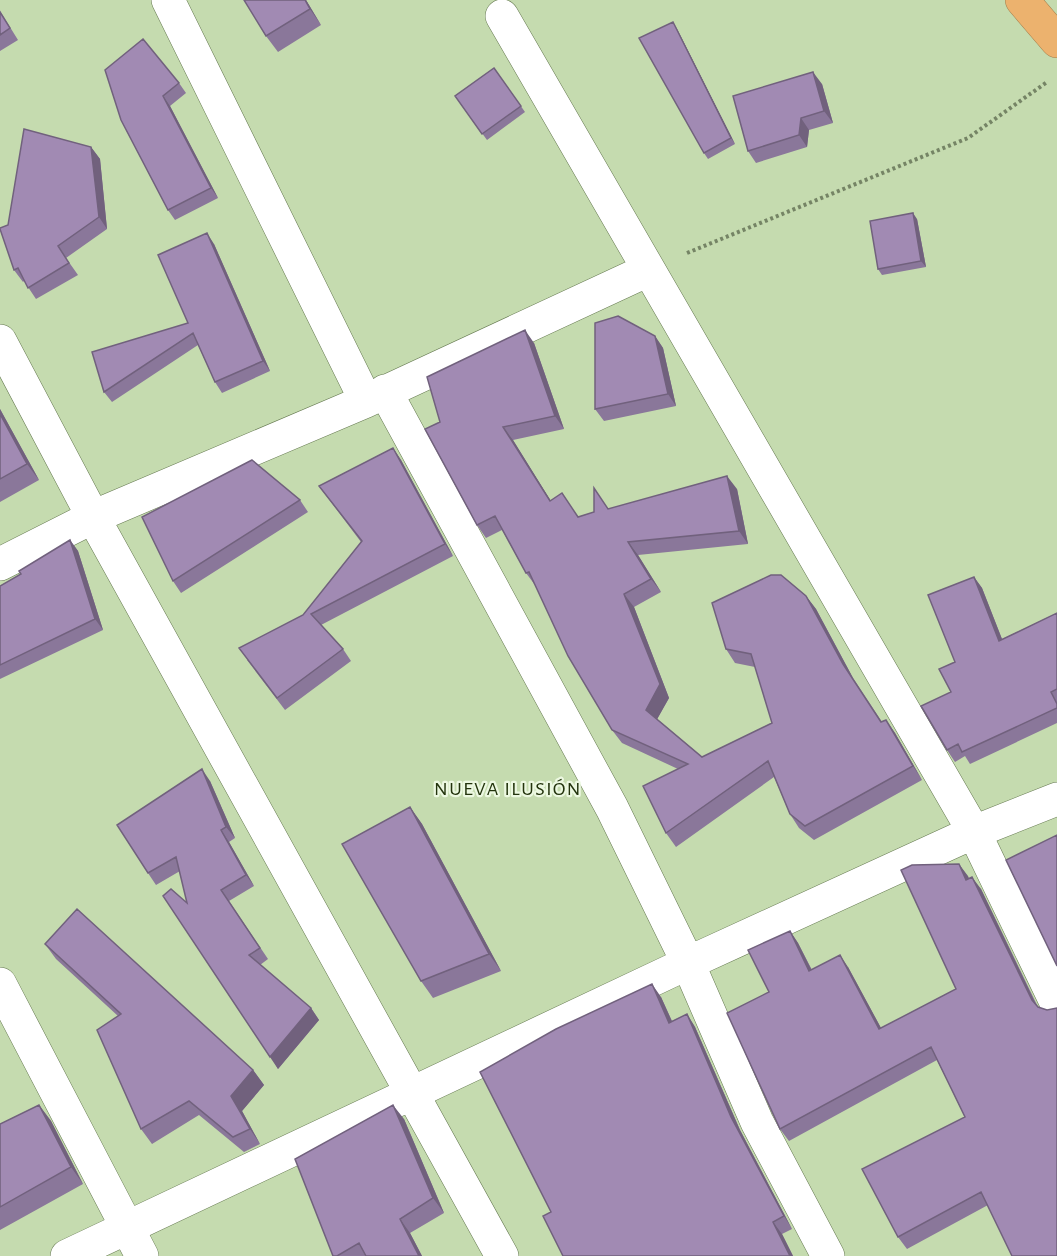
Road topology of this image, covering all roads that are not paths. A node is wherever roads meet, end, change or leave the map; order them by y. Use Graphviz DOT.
graph roads {
  1 [pos="168,0"];
  2 [pos="502,16"];
  3 [pos="648,270"];
  4 [pos="0,341"];
  5 [pos="376,396"];
  6 [pos="93,517"];
  7 [pos="0,564"];
  8 [pos="1057,799"];
  9 [pos="974,832"];
  10 [pos="688,963"];
  11 [pos="0,984"];
  12 [pos="1057,1004"];
  13 [pos="411,1094"];
  14 [pos="126,1228"];
  15 [pos="67,1256"];
  16 [pos="142,1256"];
  17 [pos="502,1256"];
  18 [pos="828,1256"];
  1 -- 5 [label="street"];
  2 -- 3 [label="street"];
  3 -- 5 [label="street"];
  3 -- 9 [label="street"];
  4 -- 6 [label="street"];
  5 -- 6 [label="street"];
  5 -- 10 [label="street"];
  6 -- 7 [label="street"];
  6 -- 13 [label="street"];
  8 -- 9 [label="street"];
  9 -- 10 [label="street"];
  9 -- 12 [label="street"];
  10 -- 13 [label="street"];
  10 -- 18 [label="street"];
  11 -- 14 [label="street"];
  13 -- 14 [label="street"];
  13 -- 17 [label="street"];
  14 -- 15 [label="street"];
  14 -- 16 [label="street"];
}
